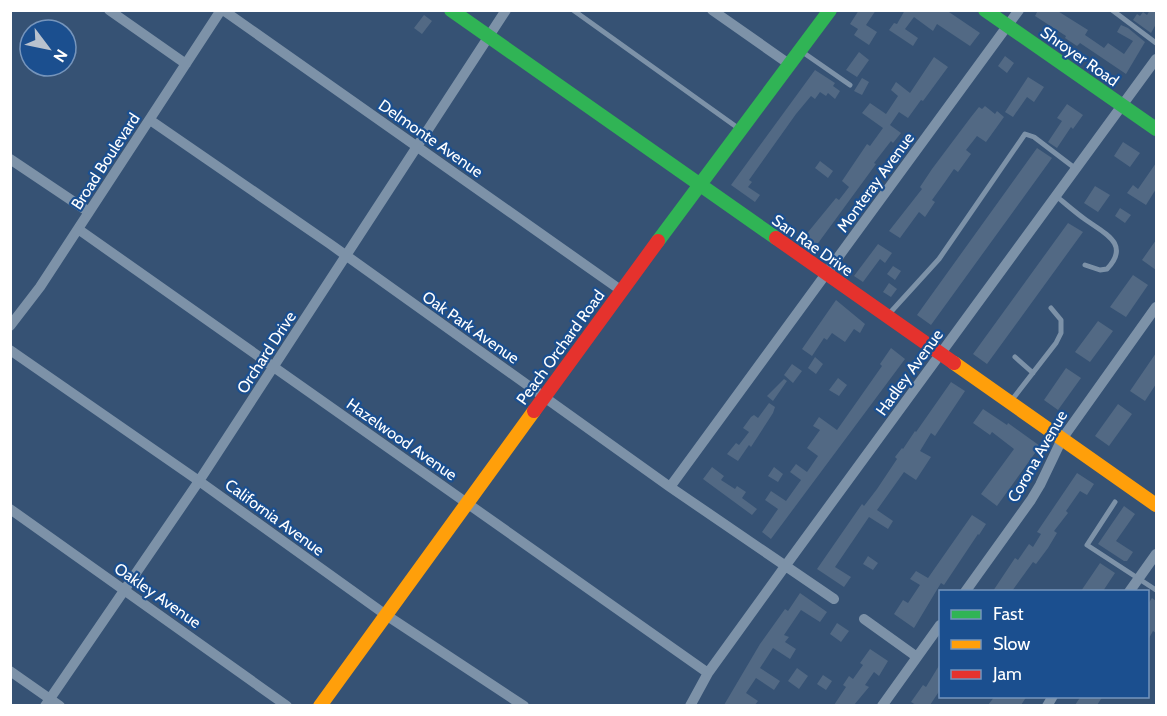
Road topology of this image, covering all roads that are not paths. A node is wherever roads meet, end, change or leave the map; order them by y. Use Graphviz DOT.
graph roads {
  1 [pos="109,10"];
  2 [pos="222,10"];
  3 [pos="451,10"];
  4 [pos="506,10"];
  5 [pos="573,10"];
  6 [pos="712,10"];
  7 [pos="830,10"];
  8 [pos="985,10"];
  9 [pos="1019,10"];
  10 [pos="1112,10"];
  11 [pos="1007,26"];
  12 [pos="488,36"];
  13 [pos="1156,43"];
  14 [pos="800,50"];
  15 [pos="1156,58"];
  16 [pos="186,64"];
  17 [pos="789,64"];
  18 [pos="850,85"];
  19 [pos="1122,105"];
  20 [pos="150,120"];
  21 [pos="740,129"];
  22 [pos="1156,129"];
  23 [pos="418,146"];
  24 [pos="10,159"];
  25 [pos="1076,170"];
  26 [pos="699,185"];
  27 [pos="1056,196"];
  28 [pos="89,212"];
  29 [pos="78,229"];
  30 [pos="346,256"];
  31 [pos="1085,265"];
  32 [pos="826,274"];
  33 [pos="622,291"];
  34 [pos="1156,307"];
  35 [pos="1051,308"];
  36 [pos="887,316"];
  37 [pos="10,326"];
  38 [pos="10,350"];
  39 [pos="940,354"];
  40 [pos="1015,357"];
  41 [pos="275,368"];
  42 [pos="1033,373"];
  43 [pos="543,398"];
  44 [pos="1010,402"];
  45 [pos="1062,439"];
  46 [pos="200,481"];
  47 [pos="670,488"];
  48 [pos="1115,501"];
  49 [pos="468,503"];
  50 [pos="1156,505"];
  51 [pos="10,509"];
  52 [pos="1156,554"];
  53 [pos="786,565"];
  54 [pos="1138,579"];
  55 [pos="125,590"];
  56 [pos="965,590"];
  57 [pos="1130,590"];
  58 [pos="1156,590"];
  59 [pos="834,599"];
  60 [pos="386,615"];
  61 [pos="864,620"];
  62 [pos="939,626"];
  63 [pos="917,657"];
  64 [pos="10,671"];
  65 [pos="708,673"];
  66 [pos="47,702"];
  67 [pos="60,705"];
  68 [pos="287,705"];
  69 [pos="320,705"];
  70 [pos="524,705"];
  71 [pos="690,705"];
  72 [pos="882,705"];
  1 -- 16 [label="street"];
  2 -- 16 [label="street, Broad Boulevard"];
  2 -- 23 [label="street, Delmonte Avenue"];
  3 -- 12 [label="street, San Rae Drive"];
  4 -- 12 [label="street, Orchard Drive"];
  5 -- 21 [label="lane"];
  6 -- 17 [label="street"];
  7 -- 14 [label="street, Peach Orchard Road"];
  8 -- 11 [label="street, Shroyer Road"];
  9 -- 11 [label="street, Monteray Avenue"];
  10 -- 13 [label="lane"];
  11 -- 19 [label="street, Shroyer Road"];
  11 -- 32 [label="street, Monteray Avenue"];
  12 -- 23 [label="street, Orchard Drive"];
  12 -- 26 [label="street, San Rae Drive"];
  14 -- 17 [label="street, Peach Orchard Road"];
  14 -- 18 [label="lane"];
  15 -- 19 [label="street, Hadley Avenue"];
  16 -- 20 [label="street, Broad Boulevard"];
  17 -- 21 [label="street, Peach Orchard Road"];
  19 -- 22 [label="street, Shroyer Road"];
  19 -- 25 [label="street, Hadley Avenue"];
  20 -- 28 [label="street, Broad Boulevard"];
  20 -- 30 [label="street, Oak Park Avenue"];
  21 -- 26 [label="street, Peach Orchard Road"];
  23 -- 30 [label="street, Orchard Drive"];
  23 -- 33 [label="street, Delmonte Avenue"];
  24 -- 28 [label="street"];
  25 -- 27 [label="street, Hadley Avenue"];
  25 -- 36 [label="lane"];
  26 -- 32 [label="street, San Rae Drive"];
  26 -- 33 [label="street, Peach Orchard Road"];
  27 -- 31 [label="lane"];
  27 -- 39 [label="street, Hadley Avenue"];
  28 -- 29 [label="street, Broad Boulevard"];
  29 -- 37 [label="street, Broad Boulevard"];
  29 -- 41 [label="street, Hazelwood Avenue"];
  30 -- 41 [label="street, Orchard Drive"];
  30 -- 43 [label="street, Oak Park Avenue"];
  32 -- 36 [label="street, San Rae Drive"];
  32 -- 47 [label="street, Monteray Avenue"];
  33 -- 43 [label="street, Peach Orchard Road"];
  34 -- 45 [label="street, Corona Avenue"];
  35 -- 42 [label="lane"];
  36 -- 39 [label="street, San Rae Drive"];
  38 -- 46 [label="street, California Avenue"];
  39 -- 44 [label="street, San Rae Drive"];
  39 -- 53 [label="street, Hadley Avenue"];
  40 -- 42 [label="lane"];
  41 -- 46 [label="street, Orchard Drive"];
  41 -- 49 [label="street, Hazelwood Avenue"];
  42 -- 44 [label="lane"];
  43 -- 47 [label="street, Oak Park Avenue"];
  43 -- 49 [label="street, Peach Orchard Road"];
  44 -- 45 [label="street, San Rae Drive"];
  45 -- 50 [label="street, San Rae Drive"];
  45 -- 56 [label="street, Corona Avenue"];
  46 -- 55 [label="street, Orchard Drive"];
  46 -- 60 [label="street, California Avenue"];
  47 -- 53 [label="street, Oak Park Avenue"];
  48 -- 54 [label="lane"];
  49 -- 60 [label="street, Peach Orchard Road"];
  49 -- 65 [label="street, Hazelwood Avenue"];
  51 -- 55 [label="street, Oakley Avenue"];
  52 -- 54 [label="street"];
  53 -- 59 [label="street, Oak Park Avenue"];
  53 -- 65 [label="street, Hadley Avenue"];
  54 -- 57 [label="street"];
  54 -- 58 [label="lane"];
  55 -- 66 [label="street, Orchard Drive"];
  55 -- 68 [label="street, Oakley Avenue"];
  60 -- 69 [label="street, Peach Orchard Road"];
  60 -- 70 [label="street, California Avenue"];
  61 -- 63 [label="street"];
  62 -- 63 [label="street"];
  63 -- 72 [label="street"];
  64 -- 66 [label="street"];
  65 -- 71 [label="street, Hadley Avenue"];
  66 -- 67 [label="street"];
}
